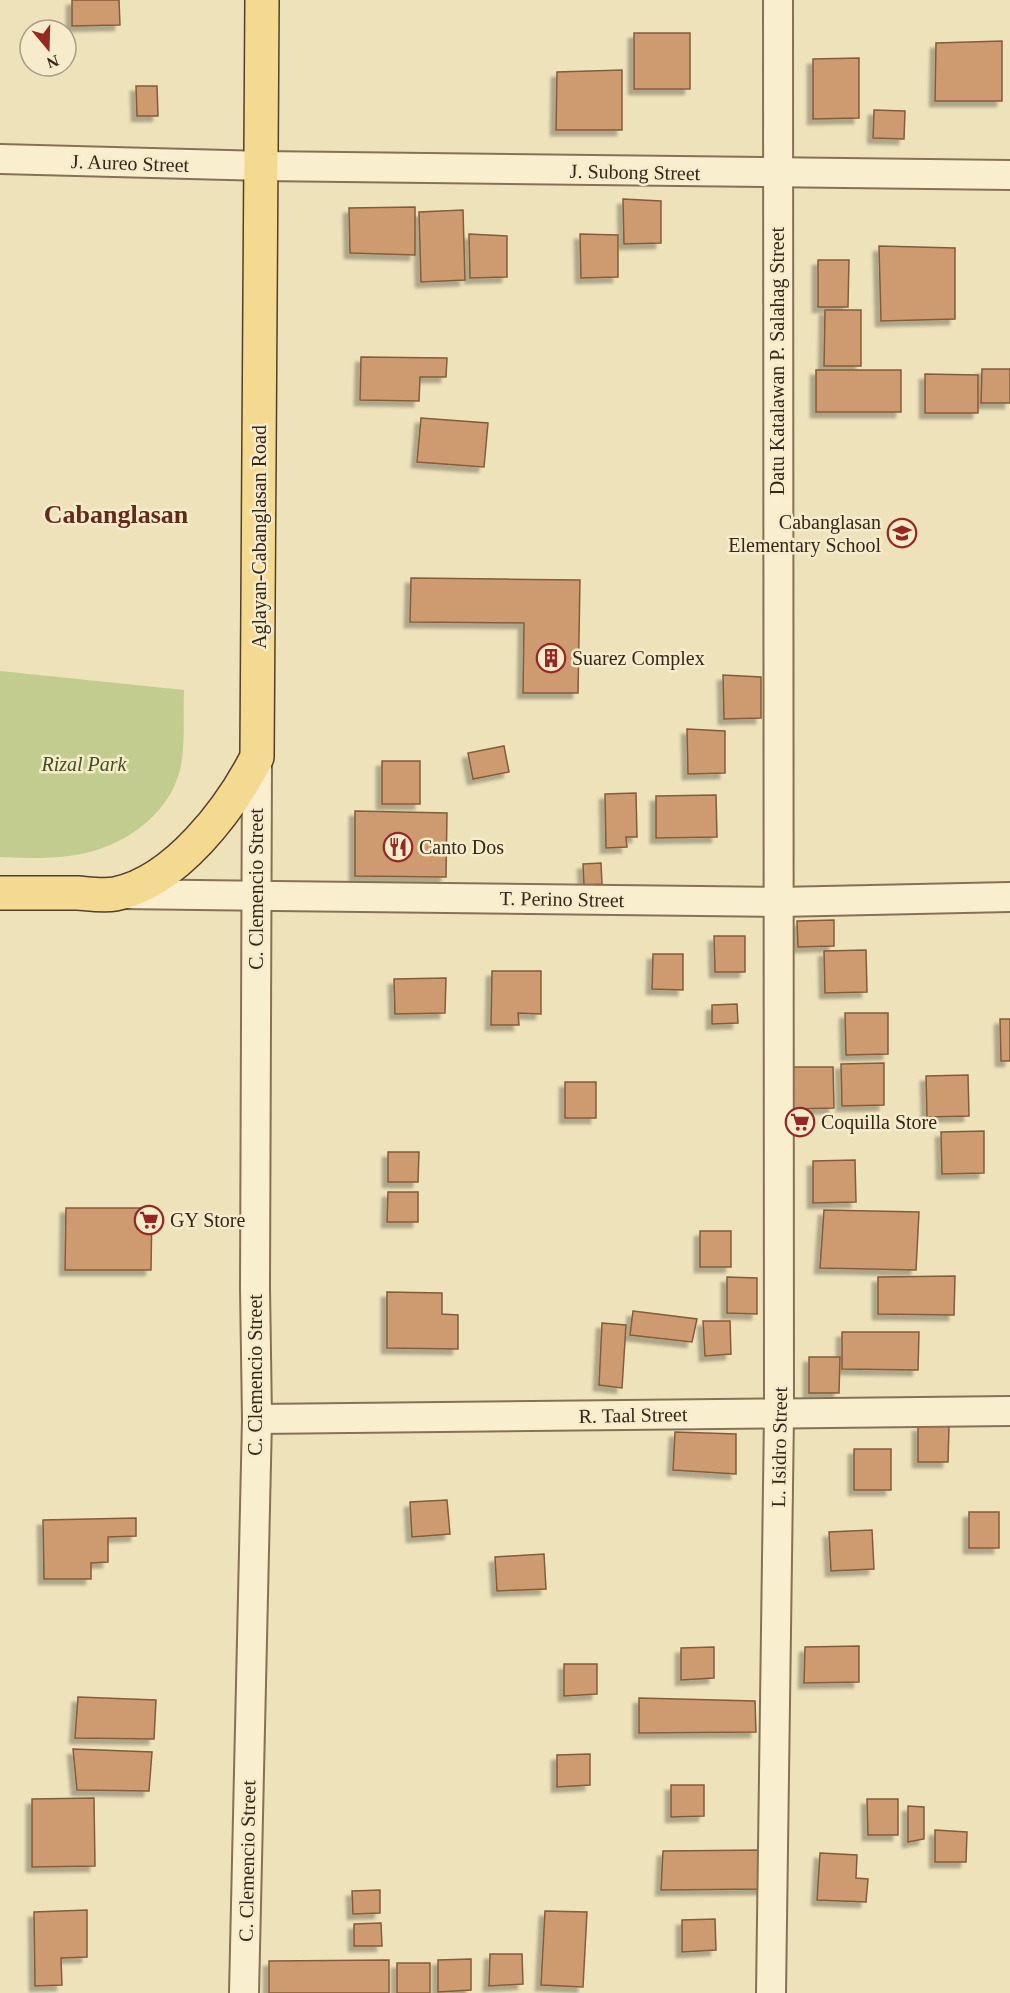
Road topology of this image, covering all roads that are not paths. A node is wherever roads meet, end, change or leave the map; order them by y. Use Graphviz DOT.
graph roads {
  1 [pos="262,0"];
  2 [pos="778,0"];
  3 [pos="0,159"];
  4 [pos="261,166"];
  5 [pos="777,174"];
  6 [pos="1010,175"];
  7 [pos="256,756"];
  8 [pos="0,893"];
  9 [pos="114,894"];
  10 [pos="256,896"];
  11 [pos="1010,897"];
  12 [pos="778,902"];
  13 [pos="1010,1411"];
  14 [pos="779,1414"];
  15 [pos="257,1419"];
  16 [pos="244,1993"];
  17 [pos="771,1993"];
  1 -- 4 [label="main road, Aglayan-Cabanglasan Road"];
  2 -- 5 [label="street, Datu Katalawan P. Salahag Street"];
  3 -- 4 [label="street, J. Aureo Street"];
  4 -- 5 [label="street, J. Subong Street"];
  4 -- 7 [label="main road, Aglayan-Cabanglasan Road"];
  5 -- 6 [label="street, J. Subong Street"];
  5 -- 12 [label="street, Datu Katalawan P. Salahag Street"];
  7 -- 9 [label="main road, Aglayan-Cabanglasan Road"];
  7 -- 10 [label="street, C. Clemencio Street"];
  8 -- 9 [label="main road, Aglayan-Cabanglasan Road"];
  9 -- 10 [label="street, T. Perino Street"];
  10 -- 12 [label="street, T. Perino Street"];
  10 -- 15 [label="street, C. Clemencio Street"];
  11 -- 12 [label="street, T. Perino Street"];
  12 -- 14 [label="street, L. Isidro Street"];
  13 -- 14 [label="street, R. Taal Street"];
  14 -- 15 [label="street, R. Taal Street"];
  14 -- 17 [label="street, L. Isidro Street"];
  15 -- 16 [label="street, C. Clemencio Street"];
}
